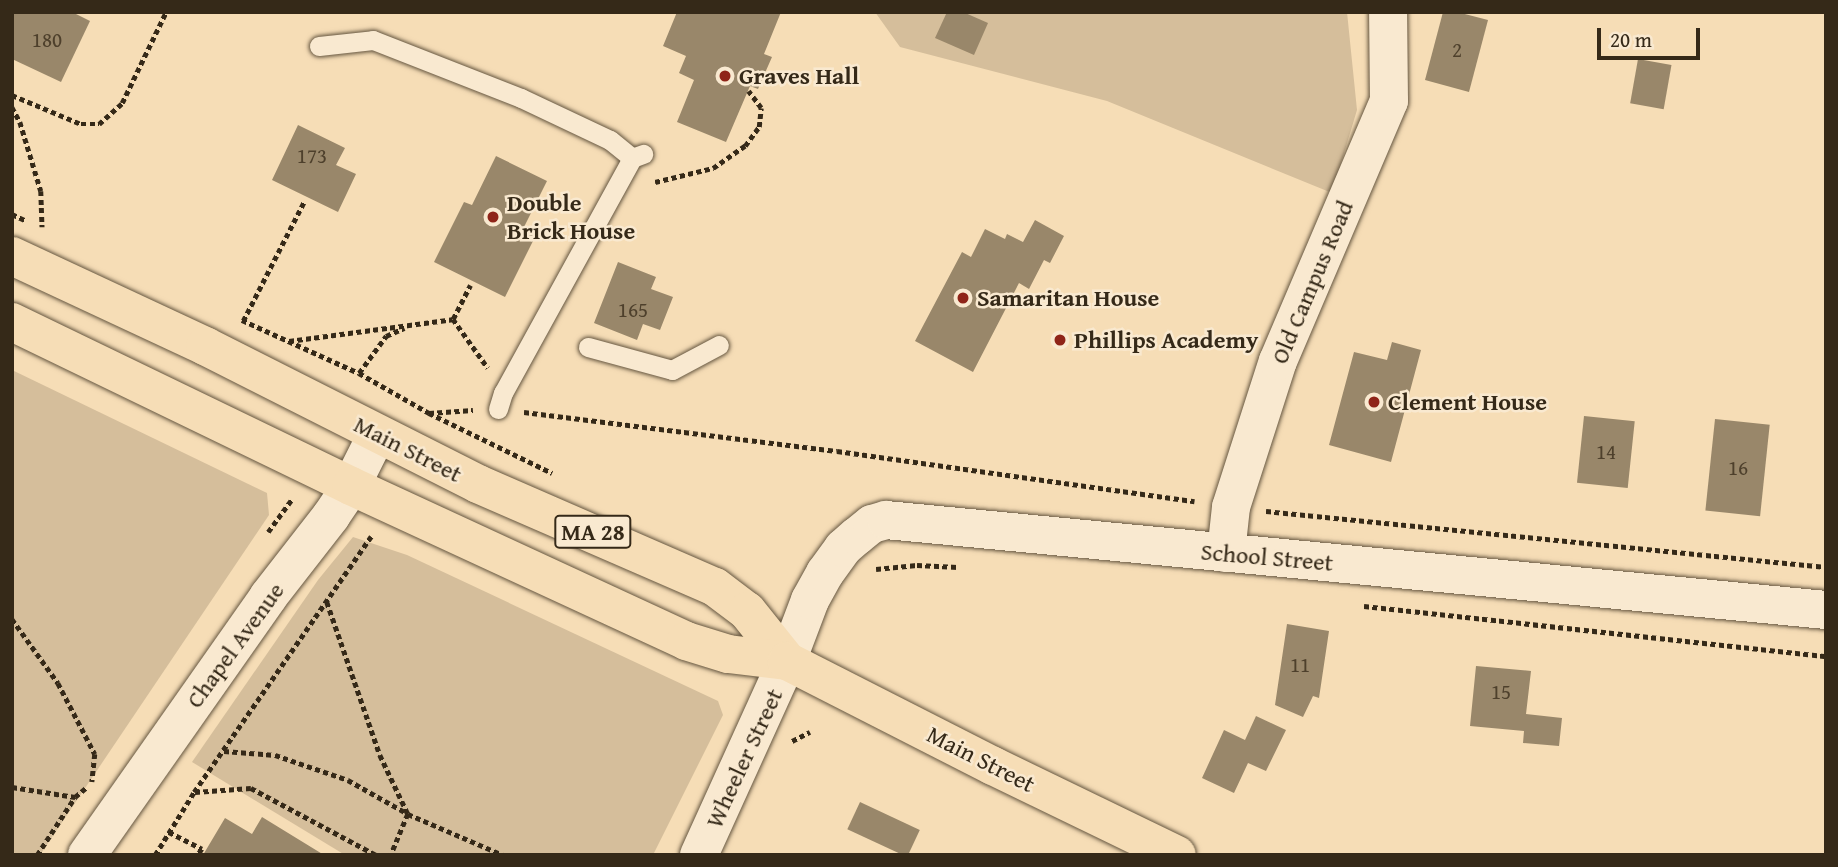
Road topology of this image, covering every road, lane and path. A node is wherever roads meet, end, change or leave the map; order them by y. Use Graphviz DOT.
graph roads {
  1 [pos="166,12"];
  2 [pos="1388,12"];
  3 [pos="319,46"];
  4 [pos="748,91"];
  5 [pos="12,95"];
  6 [pos="12,107"];
  7 [pos="655,182"];
  8 [pos="304,202"];
  9 [pos="12,214"];
  10 [pos="42,227"];
  11 [pos="54,233"];
  12 [pos="12,256"];
  13 [pos="470,285"];
  14 [pos="230,315"];
  15 [pos="453,319"];
  16 [pos="243,321"];
  17 [pos="12,322"];
  18 [pos="411,325"];
  19 [pos="288,341"];
  20 [pos="719,345"];
  21 [pos="588,348"];
  22 [pos="359,373"];
  23 [pos="498,409"];
  24 [pos="429,413"];
  25 [pos="377,434"];
  26 [pos="564,479"];
  27 [pos="352,486"];
  28 [pos="1203,502"];
  29 [pos="1258,510"];
  30 [pos="371,536"];
  31 [pos="1226,553"];
  32 [pos="968,567"];
  33 [pos="1826,567"];
  34 [pos="874,570"];
  35 [pos="327,603"];
  36 [pos="1359,605"];
  37 [pos="1826,610"];
  38 [pos="12,619"];
  39 [pos="1826,656"];
  40 [pos="787,661"];
  41 [pos="810,732"];
  42 [pos="785,745"];
  43 [pos="223,751"];
  44 [pos="12,787"];
  45 [pos="194,792"];
  46 [pos="75,797"];
  47 [pos="408,814"];
  48 [pos="169,832"];
  49 [pos="37,855"];
  50 [pos="87,855"];
  51 [pos="155,855"];
  52 [pos="198,855"];
  53 [pos="376,855"];
  54 [pos="391,855"];
  55 [pos="503,855"];
  56 [pos="699,855"];
  57 [pos="1177,855"];
  1 -- 5 [label="path"];
  2 -- 31 [label="street, Old Campus Road"];
  3 -- 23 [label="lane"];
  4 -- 7 [label="path"];
  6 -- 10 [label="path"];
  8 -- 16 [label="path"];
  9 -- 10 [label="path"];
  10 -- 11 [label="path"];
  12 -- 25 [label="main road, Main Street / MA 28"];
  13 -- 15 [label="path"];
  14 -- 16 [label="path"];
  15 -- 18 [label="path"];
  15 -- 23 [label="path"];
  16 -- 19 [label="path"];
  17 -- 27 [label="main road, Main Street / MA 28"];
  18 -- 19 [label="path"];
  18 -- 22 [label="path"];
  19 -- 22 [label="path"];
  20 -- 21 [label="lane"];
  22 -- 24 [label="path"];
  23 -- 24 [label="path"];
  23 -- 28 [label="path"];
  24 -- 26 [label="path"];
  25 -- 27 [label="street, Chapel Avenue"];
  25 -- 40 [label="main road, Main Street / MA 28"];
  27 -- 40 [label="main road, Main Street / MA 28"];
  27 -- 50 [label="street, Chapel Avenue"];
  29 -- 33 [label="path"];
  30 -- 35 [label="path"];
  31 -- 37 [label="street, School Street"];
  31 -- 40 [label="street, School Street"];
  32 -- 34 [label="path"];
  35 -- 43 [label="path"];
  35 -- 47 [label="path"];
  36 -- 39 [label="path"];
  38 -- 46 [label="path"];
  40 -- 56 [label="street, Wheeler Street"];
  40 -- 57 [label="main road, Main Street / MA 28"];
  41 -- 42 [label="path"];
  43 -- 45 [label="path"];
  43 -- 47 [label="path"];
  44 -- 46 [label="path"];
  45 -- 48 [label="path"];
  45 -- 53 [label="path"];
  46 -- 49 [label="path"];
  47 -- 54 [label="path"];
  47 -- 55 [label="path"];
  48 -- 51 [label="path"];
  48 -- 52 [label="path"];
}
